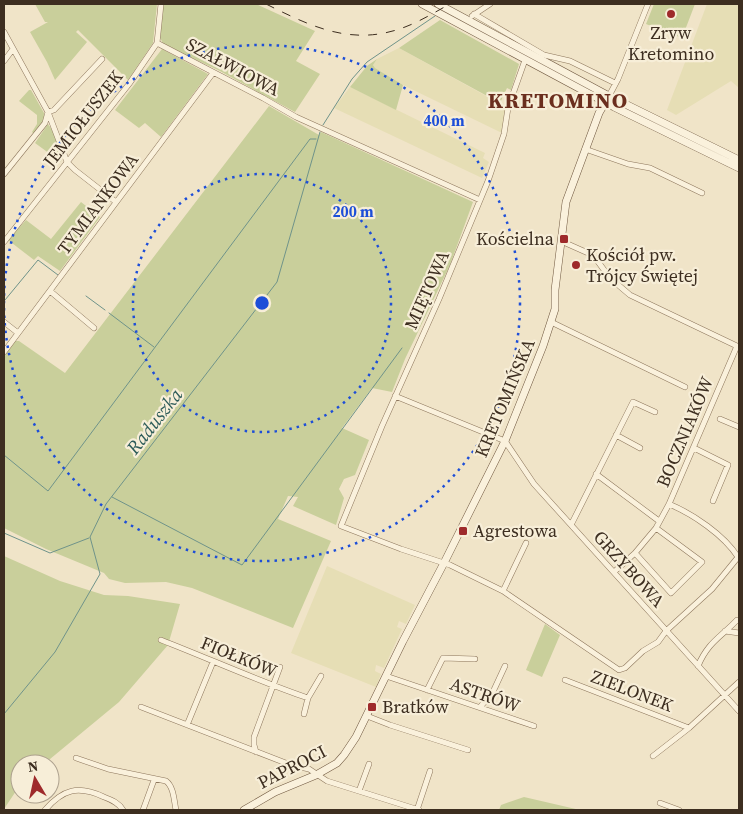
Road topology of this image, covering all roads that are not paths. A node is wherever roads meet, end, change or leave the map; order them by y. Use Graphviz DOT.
graph roads {
  1 [pos="161,4"];
  2 [pos="422,4"];
  3 [pos="438,4"];
  4 [pos="490,4"];
  5 [pos="648,4"];
  6 [pos="474,14"];
  7 [pos="468,20"];
  8 [pos="4,32"];
  9 [pos="157,43"];
  10 [pos="13,50"];
  11 [pos="102,59"];
  12 [pos="525,60"];
  13 [pos="4,61"];
  14 [pos="213,73"];
  15 [pos="615,83"];
  16 [pos="606,99"];
  17 [pos="48,112"];
  18 [pos="585,149"];
  19 [pos="739,160"];
  20 [pos="67,162"];
  21 [pos="739,168"];
  22 [pos="4,174"];
  23 [pos="702,193"];
  24 [pos="480,200"];
  25 [pos="116,202"];
  26 [pos="561,241"];
  27 [pos="4,242"];
  28 [pos="50,291"];
  29 [pos="4,322"];
  30 [pos="551,322"];
  31 [pos="94,328"];
  32 [pos="18,333"];
  33 [pos="738,347"];
  34 [pos="4,352"];
  35 [pos="685,387"];
  36 [pos="395,396"];
  37 [pos="655,412"];
  38 [pos="720,419"];
  39 [pos="739,427"];
  40 [pos="616,435"];
  41 [pos="505,441"];
  42 [pos="640,448"];
  43 [pos="694,448"];
  44 [pos="596,474"];
  45 [pos="713,501"];
  46 [pos="669,504"];
  47 [pos="659,521"];
  48 [pos="571,525"];
  49 [pos="656,528"];
  50 [pos="526,543"];
  51 [pos="635,553"];
  52 [pos="739,556"];
  53 [pos="444,563"];
  54 [pos="614,572"];
  55 [pos="503,591"];
  56 [pos="739,621"];
  57 [pos="666,631"];
  58 [pos="725,631"];
  59 [pos="739,633"];
  60 [pos="161,640"];
  61 [pos="475,659"];
  62 [pos="213,662"];
  63 [pos="504,666"];
  64 [pos="698,666"];
  65 [pos="280,667"];
  66 [pos="320,676"];
  67 [pos="386,676"];
  68 [pos="565,680"];
  69 [pos="739,682"];
  70 [pos="274,687"];
  71 [pos="427,690"];
  72 [pos="377,694"];
  73 [pos="725,696"];
  74 [pos="308,698"];
  75 [pos="480,707"];
  76 [pos="140,708"];
  77 [pos="739,711"];
  78 [pos="304,714"];
  79 [pos="366,716"];
  80 [pos="188,725"];
  81 [pos="534,726"];
  82 [pos="689,728"];
  83 [pos="468,750"];
  84 [pos="256,752"];
  85 [pos="653,756"];
  86 [pos="76,758"];
  87 [pos="369,764"];
  88 [pos="430,771"];
  89 [pos="316,775"];
  90 [pos="154,780"];
  91 [pos="359,792"];
  92 [pos="660,803"];
  93 [pos="45,810"];
  94 [pos="123,810"];
  95 [pos="143,810"];
  96 [pos="176,810"];
  97 [pos="244,810"];
  98 [pos="418,810"];
  99 [pos="679,810"];
  1 -- 9 [label="street, JEMIOŁUSZEK"];
  2 -- 12 [label="street"];
  3 -- 7 [label="street"];
  4 -- 6 [label="street"];
  5 -- 15 [label="street"];
  6 -- 7 [label="street"];
  6 -- 15 [label="street"];
  7 -- 16 [label="street"];
  8 -- 10 [label="street"];
  9 -- 14 [label="street, SZAŁWIOWA"];
  9 -- 20 [label="street, JEMIOŁUSZEK"];
  10 -- 13 [label="street"];
  10 -- 17 [label="street"];
  11 -- 17 [label="street"];
  12 -- 16 [label="street"];
  12 -- 24 [label="street, MIĘTOWA"];
  14 -- 24 [label="street, SZAŁWIOWA"];
  14 -- 25 [label="street, TYMIANKOWA"];
  15 -- 16 [label="street"];
  16 -- 18 [label="street, KRETOMIŃSKA"];
  16 -- 19 [label="street"];
  16 -- 21 [label="street"];
  17 -- 20 [label="street"];
  17 -- 22 [label="street"];
  18 -- 23 [label="street"];
  18 -- 26 [label="street, KRETOMIŃSKA"];
  20 -- 25 [label="street"];
  20 -- 27 [label="street, JEMIOŁUSZEK"];
  24 -- 36 [label="street, MIĘTOWA"];
  25 -- 28 [label="street, TYMIANKOWA"];
  26 -- 30 [label="street, KRETOMIŃSKA"];
  26 -- 33 [label="street"];
  28 -- 31 [label="street"];
  28 -- 32 [label="street, TYMIANKOWA"];
  29 -- 32 [label="street"];
  30 -- 35 [label="street"];
  30 -- 41 [label="street, KRETOMIŃSKA"];
  32 -- 34 [label="street, TYMIANKOWA"];
  33 -- 43 [label="street, BOCZNIAKÓW"];
  36 -- 41 [label="street"];
  36 -- 53 [label="street, MIĘTOWA"];
  37 -- 40 [label="street"];
  38 -- 39 [label="street"];
  40 -- 42 [label="street"];
  40 -- 44 [label="street"];
  41 -- 48 [label="street, GRZYBOWA"];
  41 -- 53 [label="street, KRETOMIŃSKA"];
  43 -- 45 [label="street"];
  43 -- 46 [label="street, BOCZNIAKÓW"];
  44 -- 47 [label="street"];
  44 -- 48 [label="street"];
  46 -- 47 [label="street, BOCZNIAKÓW"];
  46 -- 52 [label="street"];
  47 -- 49 [label="street, BOCZNIAKÓW"];
  48 -- 54 [label="street, GRZYBOWA"];
  49 -- 51 [label="street, BOCZNIAKÓW"];
  49 -- 51 [label="street"];
  50 -- 55 [label="street"];
  51 -- 54 [label="street, BOCZNIAKÓW"];
  52 -- 57 [label="street"];
  53 -- 55 [label="street"];
  53 -- 67 [label="street, KRETOMIŃSKA"];
  54 -- 57 [label="street, GRZYBOWA"];
  55 -- 57 [label="street"];
  56 -- 58 [label="street"];
  57 -- 64 [label="street, GRZYBOWA"];
  58 -- 59 [label="street"];
  58 -- 64 [label="street"];
  60 -- 62 [label="street, FIOŁKÓW"];
  61 -- 71 [label="street, ASTRÓW"];
  62 -- 70 [label="street, FIOŁKÓW"];
  62 -- 80 [label="street"];
  63 -- 75 [label="street"];
  64 -- 73 [label="street, GRZYBOWA"];
  65 -- 70 [label="street"];
  66 -- 74 [label="street"];
  67 -- 71 [label="street, ASTRÓW"];
  67 -- 72 [label="street, KRETOMIŃSKA"];
  68 -- 82 [label="street, ZIELONEK"];
  69 -- 73 [label="street"];
  70 -- 74 [label="street, FIOŁKÓW"];
  70 -- 84 [label="street"];
  71 -- 75 [label="street, ASTRÓW"];
  72 -- 79 [label="street, PAPROCI"];
  73 -- 77 [label="street, GRZYBOWA"];
  73 -- 82 [label="street"];
  74 -- 78 [label="street"];
  75 -- 81 [label="street, ASTRÓW"];
  76 -- 80 [label="street"];
  79 -- 83 [label="street"];
  79 -- 89 [label="street, PAPROCI"];
  80 -- 84 [label="street"];
  82 -- 85 [label="street"];
  84 -- 89 [label="street"];
  86 -- 90 [label="street"];
  87 -- 91 [label="street"];
  88 -- 98 [label="street"];
  89 -- 91 [label="street"];
  89 -- 97 [label="street, PAPROCI"];
  90 -- 95 [label="street"];
  90 -- 96 [label="street"];
  91 -- 98 [label="street"];
  92 -- 99 [label="street"];
  93 -- 94 [label="street"];
}
